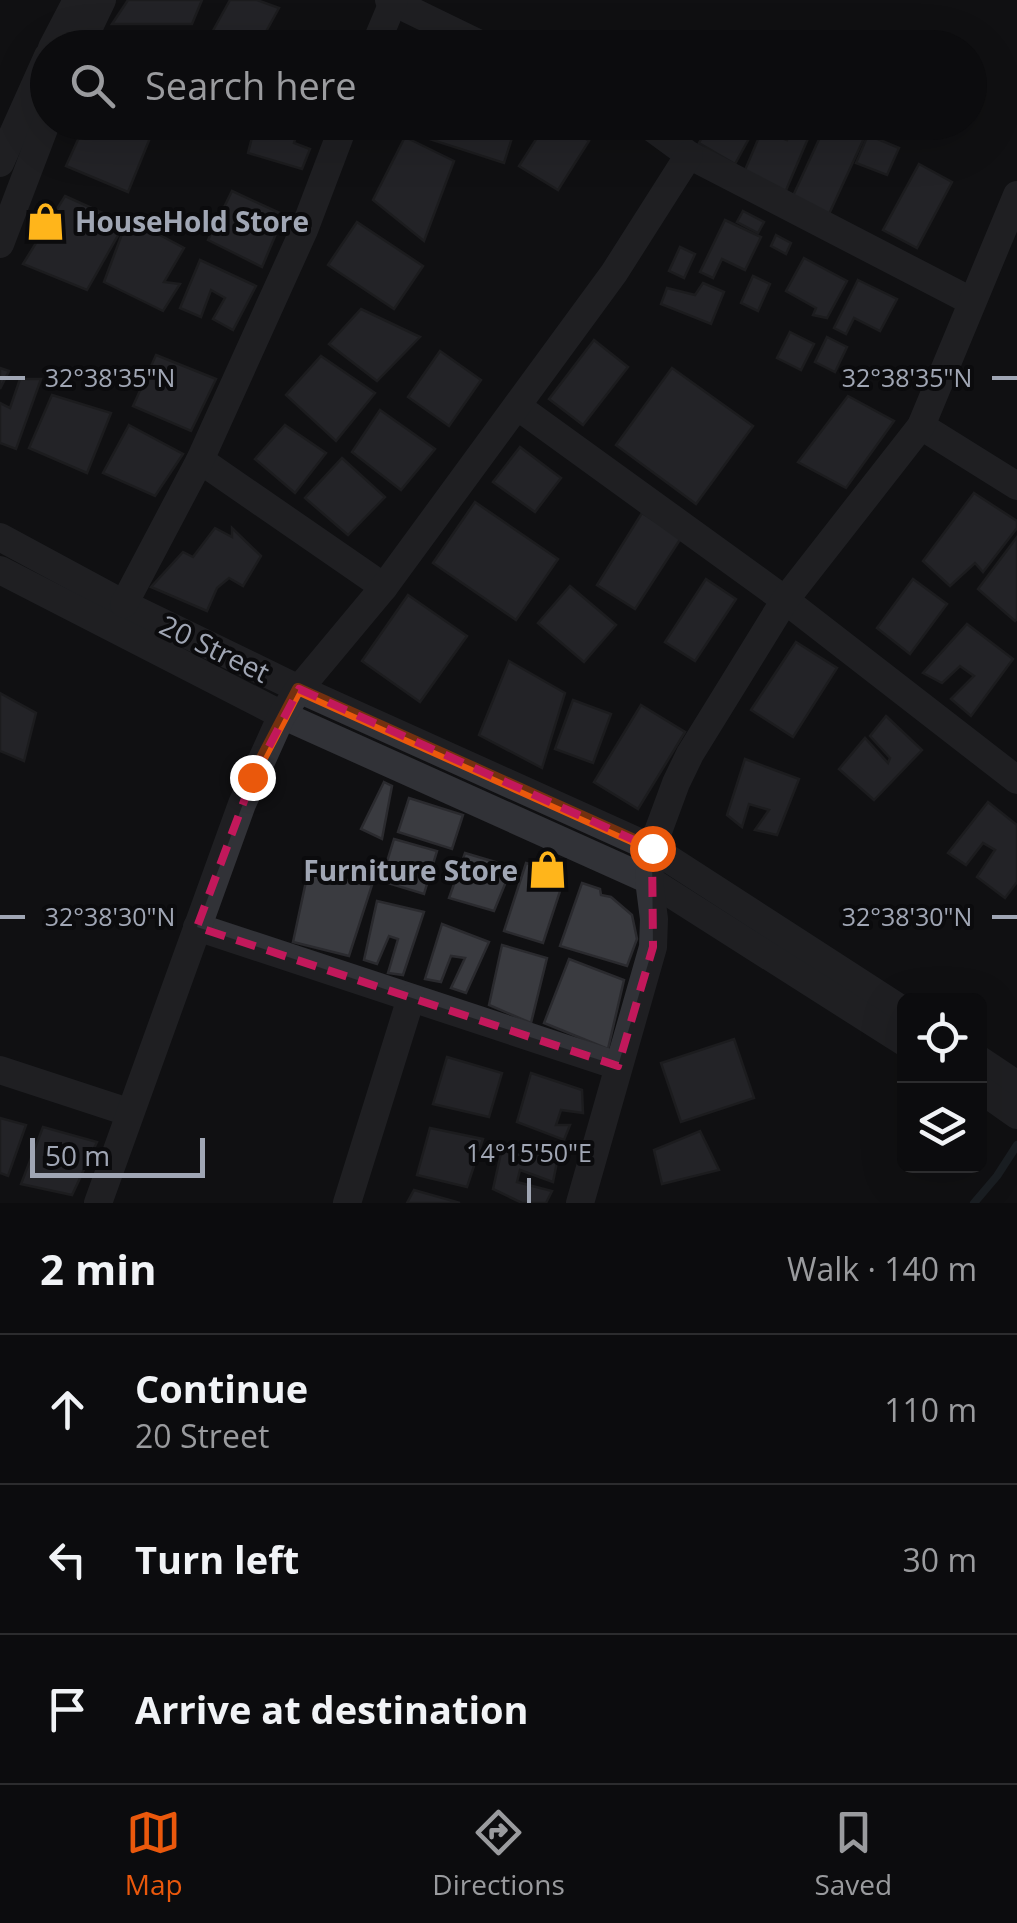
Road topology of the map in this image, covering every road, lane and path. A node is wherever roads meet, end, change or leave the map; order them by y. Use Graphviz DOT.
graph roads {
  1 [pos="78,0"];
  2 [pos="102,0"];
  3 [pos="391,1"];
  4 [pos="62,30"];
  5 [pos="88,30"];
  6 [pos="381,30"];
  7 [pos="451,30"];
  8 [pos="30,96"];
  9 [pos="40,140"];
  10 [pos="338,140"];
  11 [pos="669,140"];
  12 [pos="689,155"];
  13 [pos="0,163"];
  14 [pos="1014,213"];
  15 [pos="0,244"];
  16 [pos="971,300"];
  17 [pos="517,406"];
  18 [pos="920,426"];
  19 [pos="200,460"];
  20 [pos="1017,486"];
  21 [pos="0,537"];
  22 [pos="0,570"];
  23 [pos="384,586"];
  24 [pos="785,600"];
  25 [pos="124,604"];
  26 [pos="298,689"];
  27 [pos="282,714"];
  28 [pos="1017,780"];
  29 [pos="652,848"];
  30 [pos="649,880"];
  31 [pos="197,927"];
  32 [pos="412,998"];
  33 [pos="897,1007"];
  34 [pos="897,1038"];
  35 [pos="618,1066"];
  36 [pos="0,1070"];
  37 [pos="992,1080"];
  38 [pos="128,1112"];
  39 [pos="1017,1115"];
  40 [pos="99,1203"];
  41 [pos="347,1203"];
  42 [pos="580,1203"];
  1 -- 4 [label="street"];
  2 -- 5 [label="street"];
  3 -- 6 [label="street"];
  3 -- 7 [label="street"];
  8 -- 13 [label="street"];
  9 -- 15 [label="street"];
  10 -- 19 [label="street"];
  11 -- 12 [label="street"];
  12 -- 16 [label="street"];
  12 -- 17 [label="street"];
  14 -- 16 [label="street"];
  16 -- 18 [label="street"];
  17 -- 23 [label="street"];
  17 -- 24 [label="street"];
  18 -- 20 [label="street"];
  18 -- 24 [label="street"];
  19 -- 23 [label="street"];
  19 -- 25 [label="street"];
  21 -- 25 [label="street, 20 Street"];
  22 -- 27 [label="street, 20 Street"];
  23 -- 26 [label="street"];
  24 -- 28 [label="street"];
  24 -- 29 [label="street"];
  25 -- 26 [label="street, 20 Street"];
  26 -- 27 [label="street"];
  26 -- 29 [label="street, 20 Street"];
  27 -- 30 [label="street, 20 Street"];
  27 -- 31 [label="street"];
  29 -- 30 [label="street"];
  29 -- 33 [label="street, 20 Street"];
  30 -- 34 [label="street, 20 Street"];
  30 -- 35 [label="street"];
  31 -- 32 [label="street"];
  31 -- 38 [label="street"];
  32 -- 35 [label="street"];
  32 -- 41 [label="street"];
  35 -- 42 [label="street"];
  36 -- 38 [label="street"];
  37 -- 39 [label="street"];
  38 -- 40 [label="street"];
}
